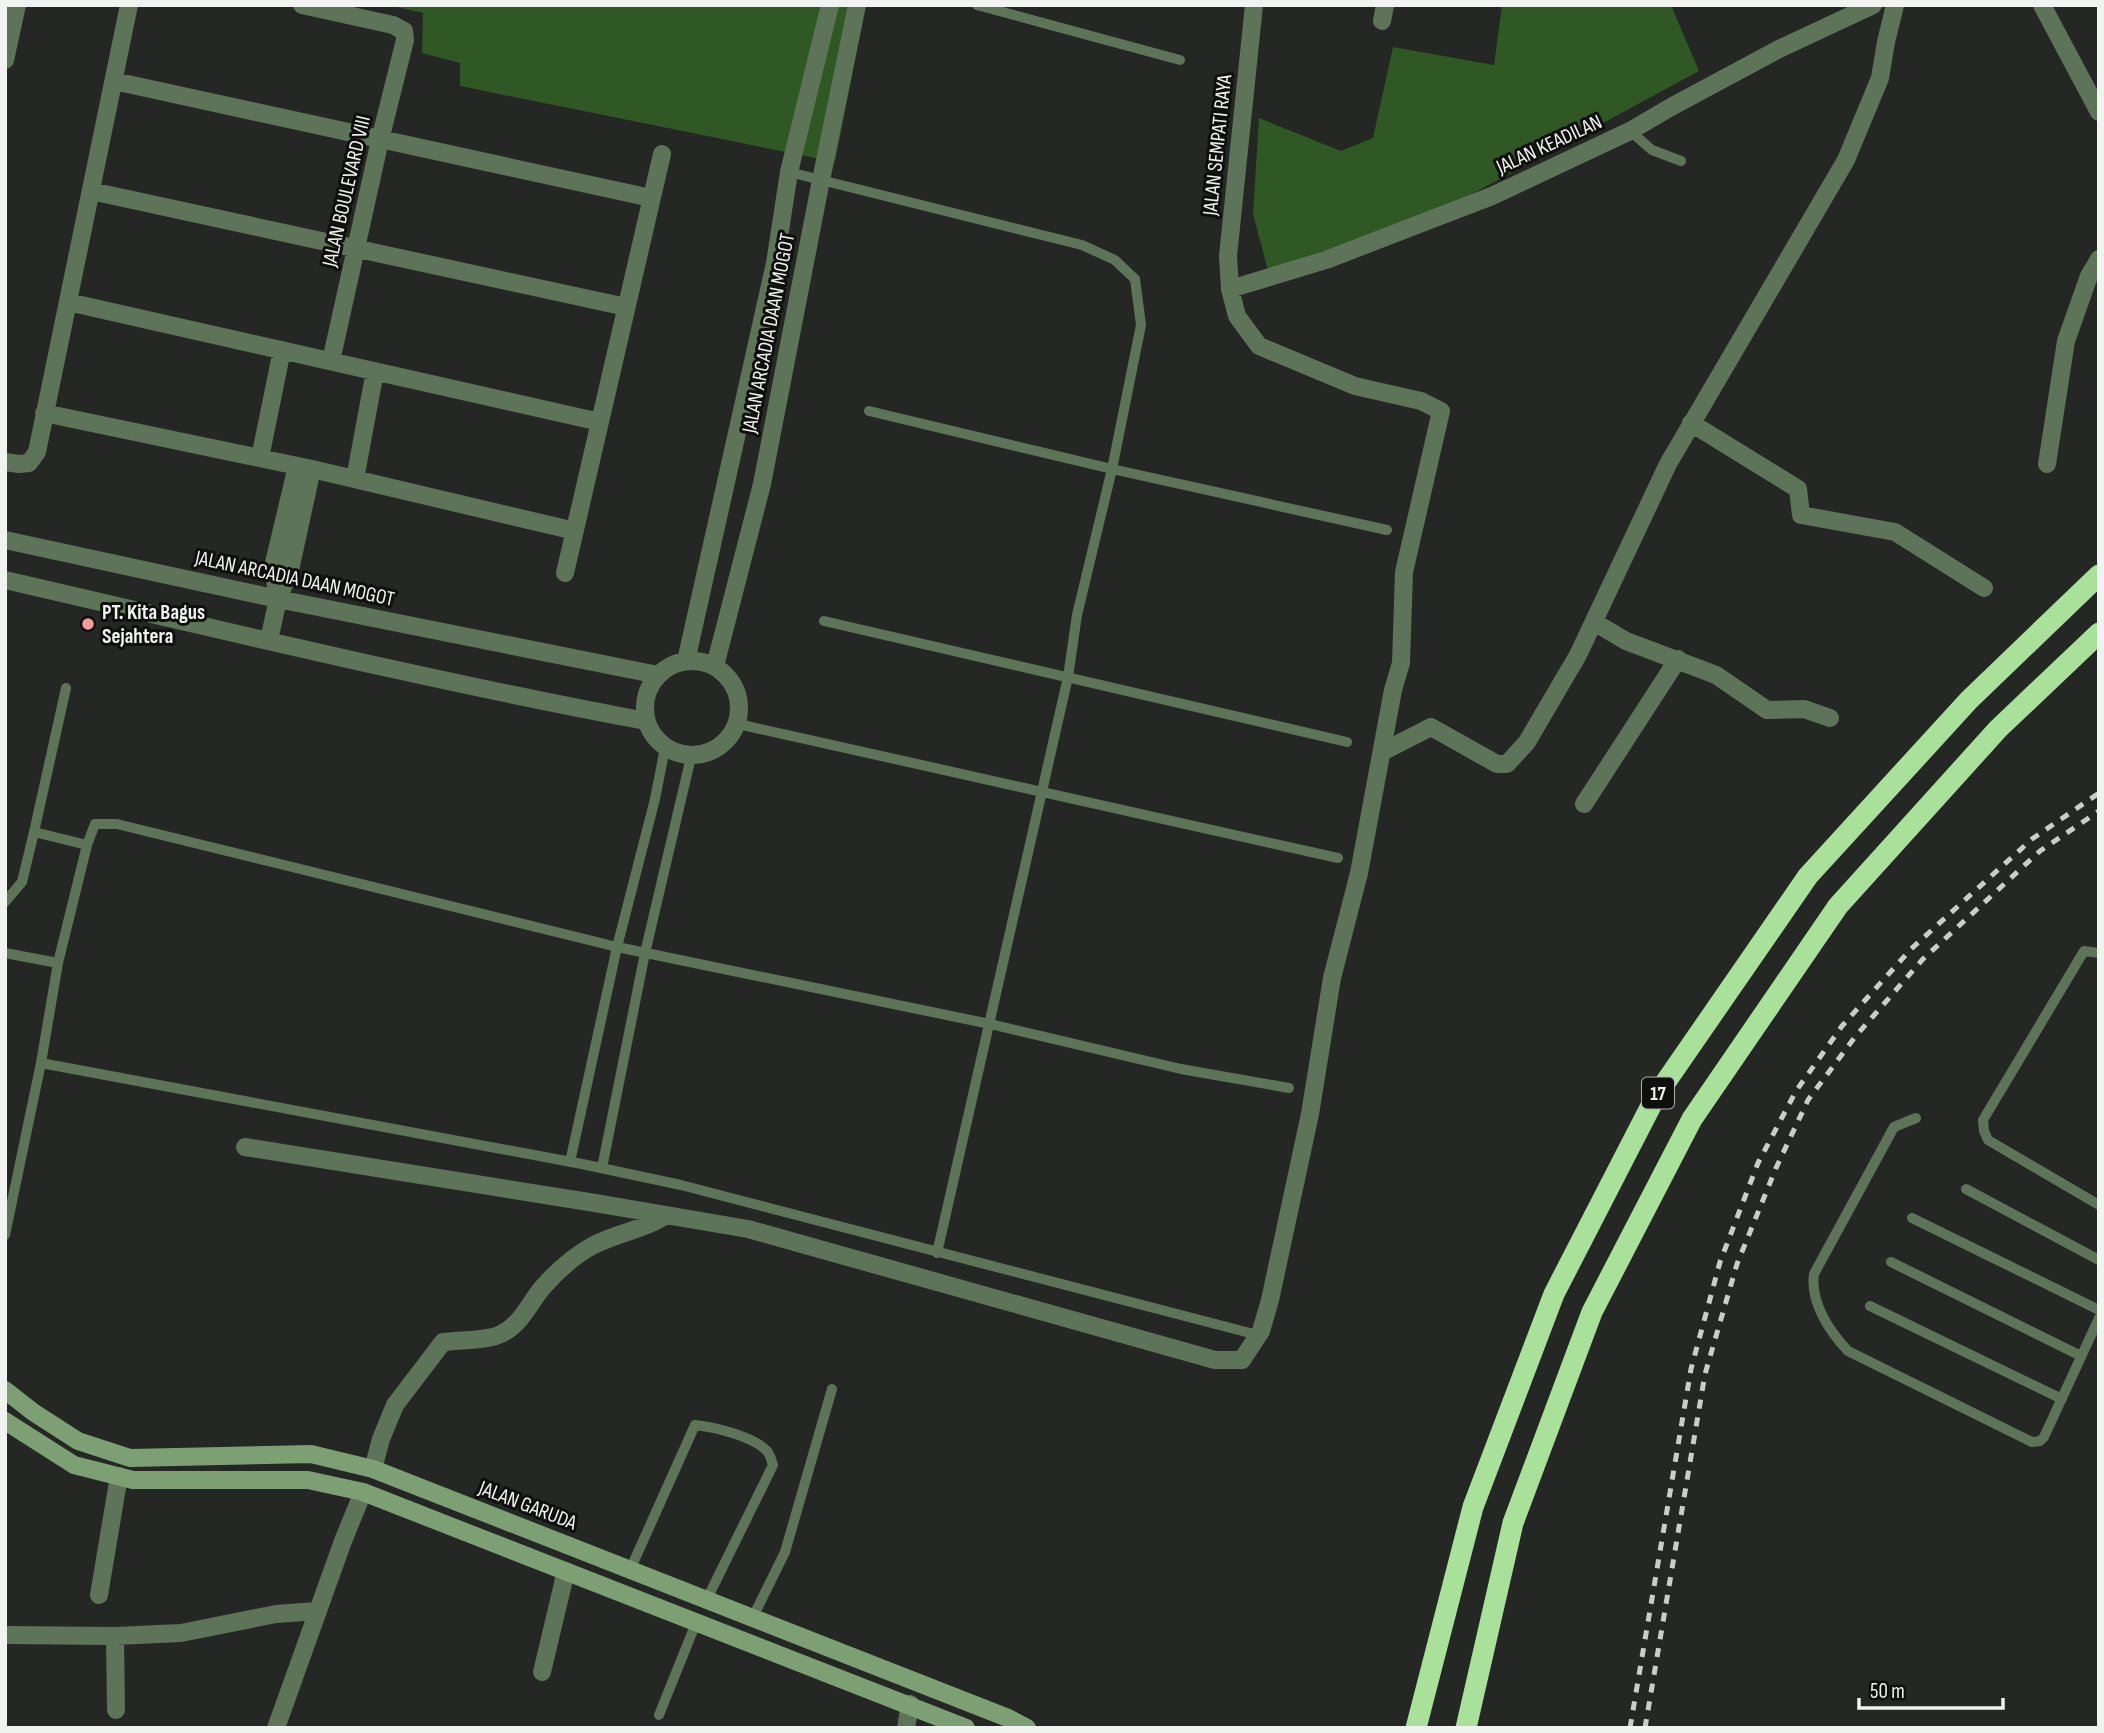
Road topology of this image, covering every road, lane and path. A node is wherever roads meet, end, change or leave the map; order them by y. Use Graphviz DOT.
graph roads {
  1 [pos="17,5"];
  2 [pos="130,5"];
  3 [pos="302,5"];
  4 [pos="830,5"];
  5 [pos="857,5"];
  6 [pos="977,5"];
  7 [pos="1254,5"];
  8 [pos="1873,5"];
  9 [pos="1895,5"];
  10 [pos="2042,5"];
  11 [pos="5,60"];
  12 [pos="1180,60"];
  13 [pos="114,81"];
  14 [pos="2099,112"];
  15 [pos="1630,131"];
  16 [pos="380,139"];
  17 [pos="662,153"];
  18 [pos="1681,161"];
  19 [pos="789,172"];
  20 [pos="821,180"];
  21 [pos="91,191"];
  22 [pos="651,198"];
  23 [pos="355,248"];
  24 [pos="2099,259"];
  25 [pos="1230,289"];
  26 [pos="68,302"];
  27 [pos="626,307"];
  28 [pos="282,350"];
  29 [pos="331,361"];
  30 [pos="375,371"];
  31 [pos="869,411"];
  32 [pos="44,414"];
  33 [pos="600,422"];
  34 [pos="1690,423"];
  35 [pos="260,458"];
  36 [pos="5,462"];
  37 [pos="2047,464"];
  38 [pos="304,467"];
  39 [pos="1112,469"];
  40 [pos="355,479"];
  41 [pos="1387,530"];
  42 [pos="575,531"];
  43 [pos="5,540"];
  44 [pos="565,573"];
  45 [pos="2099,575"];
  46 [pos="5,580"];
  47 [pos="1984,588"];
  48 [pos="278,599"];
  49 [pos="824,621"];
  50 [pos="1594,622"];
  51 [pos="2099,633"];
  52 [pos="269,640"];
  53 [pos="1678,659"];
  54 [pos="686,661"];
  55 [pos="715,667"];
  56 [pos="658,675"];
  57 [pos="1068,677"];
  58 [pos="66,688"];
  59 [pos="1830,718"];
  60 [pos="646,721"];
  61 [pos="738,724"];
  62 [pos="1347,742"];
  63 [pos="665,748"];
  64 [pos="1382,752"];
  65 [pos="691,757"];
  66 [pos="1042,791"];
  67 [pos="1584,804"];
  68 [pos="34,832"];
  69 [pos="87,845"];
  70 [pos="1338,858"];
  71 [pos="5,902"];
  72 [pos="617,947"];
  73 [pos="5,953"];
  74 [pos="645,953"];
  75 [pos="2099,953"];
  76 [pos="58,964"];
  77 [pos="990,1024"];
  78 [pos="41,1063"];
  79 [pos="1289,1088"];
  80 [pos="1916,1118"];
  81 [pos="245,1147"];
  82 [pos="570,1161"];
  83 [pos="602,1168"];
  84 [pos="1966,1189"];
  85 [pos="2099,1205"];
  86 [pos="666,1215"];
  87 [pos="1912,1218"];
  88 [pos="5,1235"];
  89 [pos="937,1253"];
  90 [pos="2099,1260"];
  91 [pos="1891,1262"];
  92 [pos="1870,1306"];
  93 [pos="2099,1310"];
  94 [pos="2099,1318"];
  95 [pos="1250,1333"];
  96 [pos="2081,1356"];
  97 [pos="5,1390"];
  98 [pos="832,1390"];
  99 [pos="2062,1399"];
  100 [pos="5,1421"];
  101 [pos="373,1469"];
  102 [pos="119,1476"];
  103 [pos="363,1492"];
  104 [pos="630,1570"];
  105 [pos="566,1571"];
  106 [pos="620,1592"];
  107 [pos="99,1595"];
  108 [pos="706,1601"];
  109 [pos="317,1611"];
  110 [pos="751,1619"];
  111 [pos="696,1623"];
  112 [pos="5,1634"];
  113 [pos="115,1636"];
  114 [pos="542,1672"];
  115 [pos="910,1704"];
  116 [pos="116,1710"];
  117 [pos="659,1715"];
  118 [pos="1005,1723"];
  119 [pos="276,1728"];
  120 [pos="906,1728"];
  121 [pos="966,1728"];
  122 [pos="1027,1728"];
  123 [pos="1416,1728"];
  124 [pos="1466,1728"];
  1 -- 11 [label="street"];
  2 -- 13 [label="street"];
  3 -- 16 [label="street, JALAN BOULEVARD VIII"];
  4 -- 19 [label="street, JALAN ARCADIA DAAN MOGOT"];
  5 -- 20 [label="street, JALAN ARCADIA DAAN MOGOT"];
  6 -- 12 [label="lane"];
  7 -- 25 [label="street, JALAN SEMPATI RAYA"];
  8 -- 15 [label="street, JALAN KEADILAN"];
  9 -- 34 [label="street"];
  10 -- 14 [label="street"];
  13 -- 16 [label="street"];
  13 -- 21 [label="street"];
  15 -- 18 [label="lane"];
  15 -- 25 [label="street, JALAN KEADILAN"];
  16 -- 22 [label="street"];
  16 -- 23 [label="street, JALAN BOULEVARD VIII"];
  17 -- 22 [label="street"];
  19 -- 20 [label="lane"];
  19 -- 54 [label="street, JALAN ARCADIA DAAN MOGOT"];
  20 -- 39 [label="lane"];
  20 -- 55 [label="street, JALAN ARCADIA DAAN MOGOT"];
  21 -- 23 [label="street"];
  21 -- 26 [label="street"];
  22 -- 27 [label="street"];
  23 -- 27 [label="street"];
  23 -- 29 [label="street, JALAN BOULEVARD VIII"];
  24 -- 37 [label="street"];
  25 -- 64 [label="street, JALAN SEMPATI RAYA"];
  26 -- 28 [label="street"];
  26 -- 32 [label="street"];
  27 -- 33 [label="street"];
  28 -- 29 [label="street"];
  28 -- 35 [label="street"];
  29 -- 30 [label="street"];
  30 -- 33 [label="street"];
  30 -- 40 [label="street"];
  31 -- 39 [label="lane"];
  32 -- 35 [label="street"];
  32 -- 36 [label="street"];
  33 -- 42 [label="street"];
  34 -- 47 [label="street"];
  34 -- 50 [label="street"];
  35 -- 38 [label="street"];
  38 -- 40 [label="street"];
  38 -- 48 [label="street"];
  39 -- 41 [label="lane"];
  39 -- 57 [label="lane"];
  40 -- 42 [label="street"];
  42 -- 44 [label="street"];
  43 -- 48 [label="street, JALAN ARCADIA DAAN MOGOT"];
  45 -- 123 [label="highway, 17"];
  46 -- 52 [label="street"];
  48 -- 52 [label="street"];
  48 -- 56 [label="street, JALAN ARCADIA DAAN MOGOT"];
  49 -- 57 [label="lane"];
  50 -- 53 [label="street"];
  50 -- 64 [label="street"];
  51 -- 124 [label="highway, 17"];
  52 -- 60 [label="street"];
  53 -- 59 [label="street"];
  53 -- 67 [label="street"];
  54 -- 55 [label="street"];
  54 -- 56 [label="street"];
  55 -- 61 [label="street"];
  56 -- 60 [label="street"];
  57 -- 62 [label="lane"];
  57 -- 66 [label="lane"];
  58 -- 68 [label="lane"];
  60 -- 63 [label="street"];
  61 -- 65 [label="street"];
  61 -- 66 [label="lane"];
  63 -- 65 [label="street"];
  63 -- 72 [label="lane"];
  64 -- 86 [label="street"];
  65 -- 74 [label="lane"];
  66 -- 70 [label="lane"];
  66 -- 77 [label="lane"];
  68 -- 69 [label="lane"];
  68 -- 71 [label="lane"];
  69 -- 72 [label="lane"];
  69 -- 76 [label="lane"];
  72 -- 74 [label="lane"];
  72 -- 82 [label="lane"];
  73 -- 76 [label="lane"];
  74 -- 77 [label="lane"];
  74 -- 83 [label="lane"];
  75 -- 85 [label="lane"];
  76 -- 78 [label="lane"];
  77 -- 79 [label="lane"];
  77 -- 89 [label="lane"];
  78 -- 82 [label="lane"];
  78 -- 88 [label="lane"];
  80 -- 99 [label="lane"];
  81 -- 86 [label="street"];
  82 -- 83 [label="lane"];
  83 -- 89 [label="lane"];
  84 -- 90 [label="lane"];
  86 -- 101 [label="street"];
  87 -- 93 [label="lane"];
  89 -- 95 [label="lane"];
  91 -- 96 [label="lane"];
  92 -- 99 [label="lane"];
  94 -- 96 [label="lane"];
  96 -- 99 [label="lane"];
  97 -- 101 [label="main road, JALAN GARUDA"];
  98 -- 110 [label="lane"];
  100 -- 102 [label="main road"];
  101 -- 104 [label="main road, JALAN GARUDA"];
  102 -- 103 [label="main road"];
  102 -- 107 [label="street"];
  103 -- 105 [label="main road"];
  103 -- 109 [label="street"];
  104 -- 106 [label="main road"];
  104 -- 108 [label="main road, JALAN GARUDA"];
  104 -- 108 [label="lane"];
  105 -- 106 [label="main road"];
  105 -- 114 [label="street"];
  106 -- 111 [label="main road"];
  108 -- 110 [label="main road, JALAN GARUDA"];
  108 -- 111 [label="main road"];
  109 -- 113 [label="street"];
  109 -- 119 [label="street"];
  110 -- 118 [label="main road, JALAN GARUDA"];
  111 -- 115 [label="main road"];
  111 -- 117 [label="lane"];
  112 -- 113 [label="street"];
  113 -- 116 [label="street"];
  115 -- 120 [label="street"];
  115 -- 121 [label="main road"];
  118 -- 122 [label="main road, JALAN GARUDA"];
}
